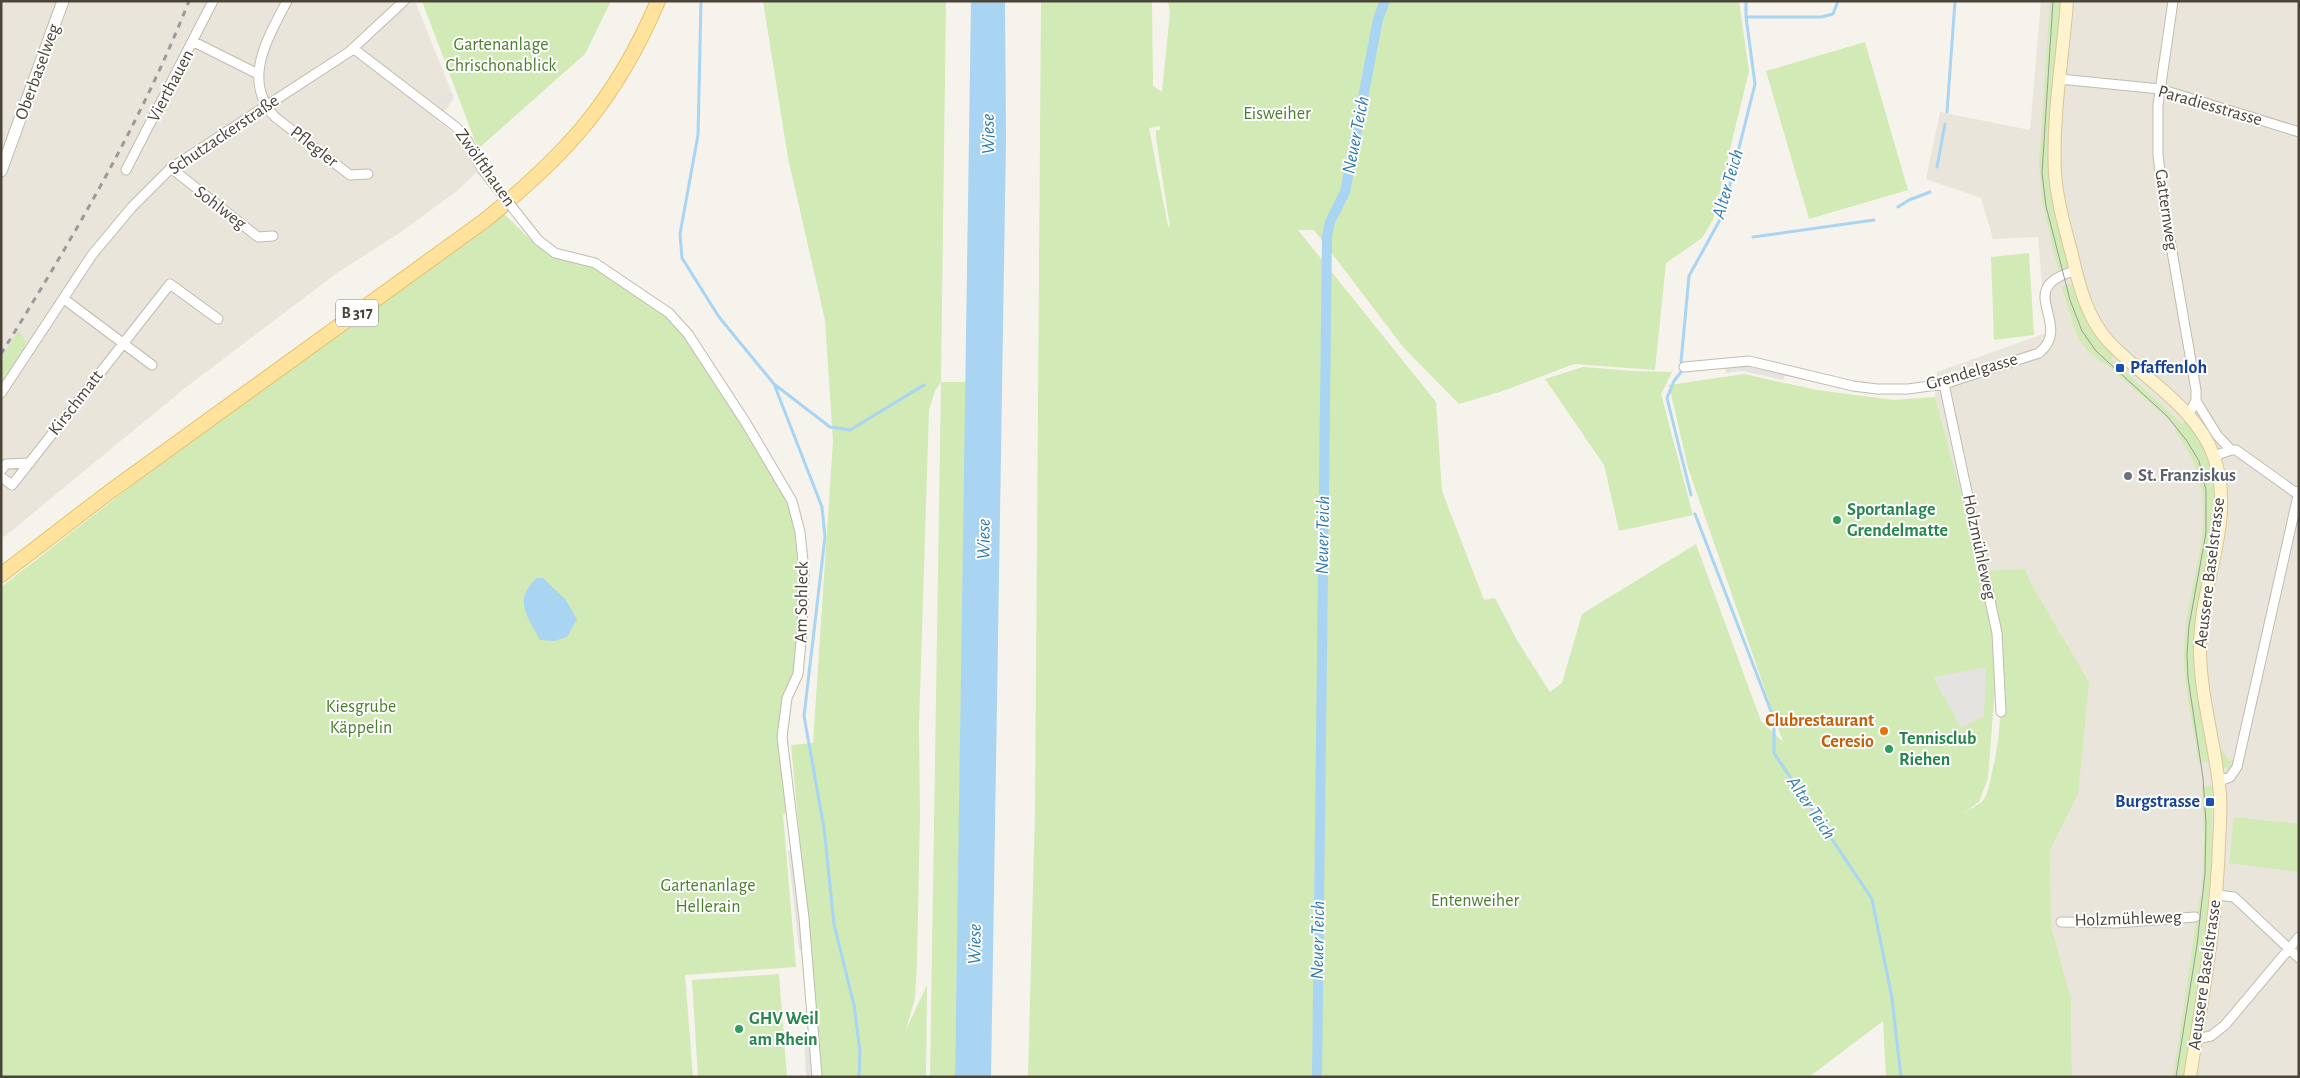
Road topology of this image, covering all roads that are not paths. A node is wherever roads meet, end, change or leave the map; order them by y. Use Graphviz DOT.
graph roads {
  1 [pos="63,1"];
  2 [pos="214,1"];
  3 [pos="287,1"];
  4 [pos="404,1"];
  5 [pos="658,1"];
  6 [pos="2067,1"];
  7 [pos="2172,1"];
  8 [pos="194,42"];
  9 [pos="354,49"];
  10 [pos="258,74"];
  11 [pos="2060,79"];
  12 [pos="2160,90"];
  13 [pos="265,106"];
  14 [pos="2299,132"];
  15 [pos="3,164"];
  16 [pos="171,168"];
  17 [pos="126,170"];
  18 [pos="368,174"];
  19 [pos="273,236"];
  20 [pos="538,240"];
  21 [pos="2075,271"];
  22 [pos="64,299"];
  23 [pos="218,319"];
  24 [pos="122,343"];
  25 [pos="152,365"];
  26 [pos="1684,367"];
  27 [pos="1944,384"];
  28 [pos="1,393"];
  29 [pos="2196,401"];
  30 [pos="2188,415"];
  31 [pos="2231,450"];
  32 [pos="2214,456"];
  33 [pos="30,463"];
  34 [pos="1,470"];
  35 [pos="1,477"];
  36 [pos="2298,494"];
  37 [pos="1,575"];
  38 [pos="2001,712"];
  39 [pos="2218,781"];
  40 [pos="2217,895"];
  41 [pos="2195,917"];
  42 [pos="2061,922"];
  43 [pos="2299,937"];
  44 [pos="2290,948"];
  45 [pos="2299,958"];
  46 [pos="2196,1039"];
  47 [pos="817,1077"];
  48 [pos="2190,1077"];
  1 -- 15 [label="street, Oberbaselweg"];
  2 -- 8 [label="street, Vierthauen"];
  3 -- 10 [label="street"];
  4 -- 9 [label="street, Schutzackerstraße"];
  5 -- 37 [label="main road, B 317"];
  6 -- 11 [label="main road, Aeussere Baselstrasse"];
  7 -- 12 [label="street, Gatternweg"];
  8 -- 10 [label="street"];
  8 -- 17 [label="street, Vierthauen"];
  9 -- 13 [label="street, Schutzackerstraße"];
  9 -- 20 [label="street, Zwölfthauen, bridge"];
  10 -- 13 [label="street"];
  11 -- 12 [label="street, Paradiesstrasse"];
  11 -- 21 [label="main road, Aeussere Baselstrasse"];
  12 -- 14 [label="street, Paradiesstrasse"];
  12 -- 29 [label="street, Gatternweg"];
  13 -- 16 [label="street, Schutzackerstraße"];
  13 -- 18 [label="street, Pflegler"];
  16 -- 19 [label="street, Sohlweg"];
  16 -- 22 [label="street, Schutzackerstraße"];
  20 -- 47 [label="street, Am Sohleck"];
  21 -- 27 [label="street, Grendelgasse"];
  21 -- 30 [label="main road, Aeussere Baselstrasse"];
  22 -- 24 [label="street"];
  22 -- 28 [label="street, Schutzackerstraße"];
  23 -- 24 [label="street, Kirschmatt"];
  24 -- 25 [label="street"];
  24 -- 33 [label="street, Kirschmatt"];
  26 -- 27 [label="street, Grendelgasse"];
  27 -- 38 [label="street, Holzmühleweg"];
  29 -- 30 [label="street"];
  29 -- 31 [label="street"];
  30 -- 32 [label="main road, Aeussere Baselstrasse"];
  31 -- 32 [label="street"];
  31 -- 36 [label="street"];
  32 -- 39 [label="main road, Aeussere Baselstrasse"];
  33 -- 34 [label="street"];
  33 -- 35 [label="street, Kirschmatt"];
  36 -- 39 [label="street"];
  39 -- 40 [label="main road, Aeussere Baselstrasse"];
  40 -- 44 [label="street"];
  40 -- 46 [label="main road, Aeussere Baselstrasse"];
  41 -- 42 [label="street, Holzmühleweg"];
  43 -- 44 [label="street"];
  44 -- 45 [label="street"];
  44 -- 46 [label="street"];
  46 -- 48 [label="main road, Aeussere Baselstrasse"];
}
